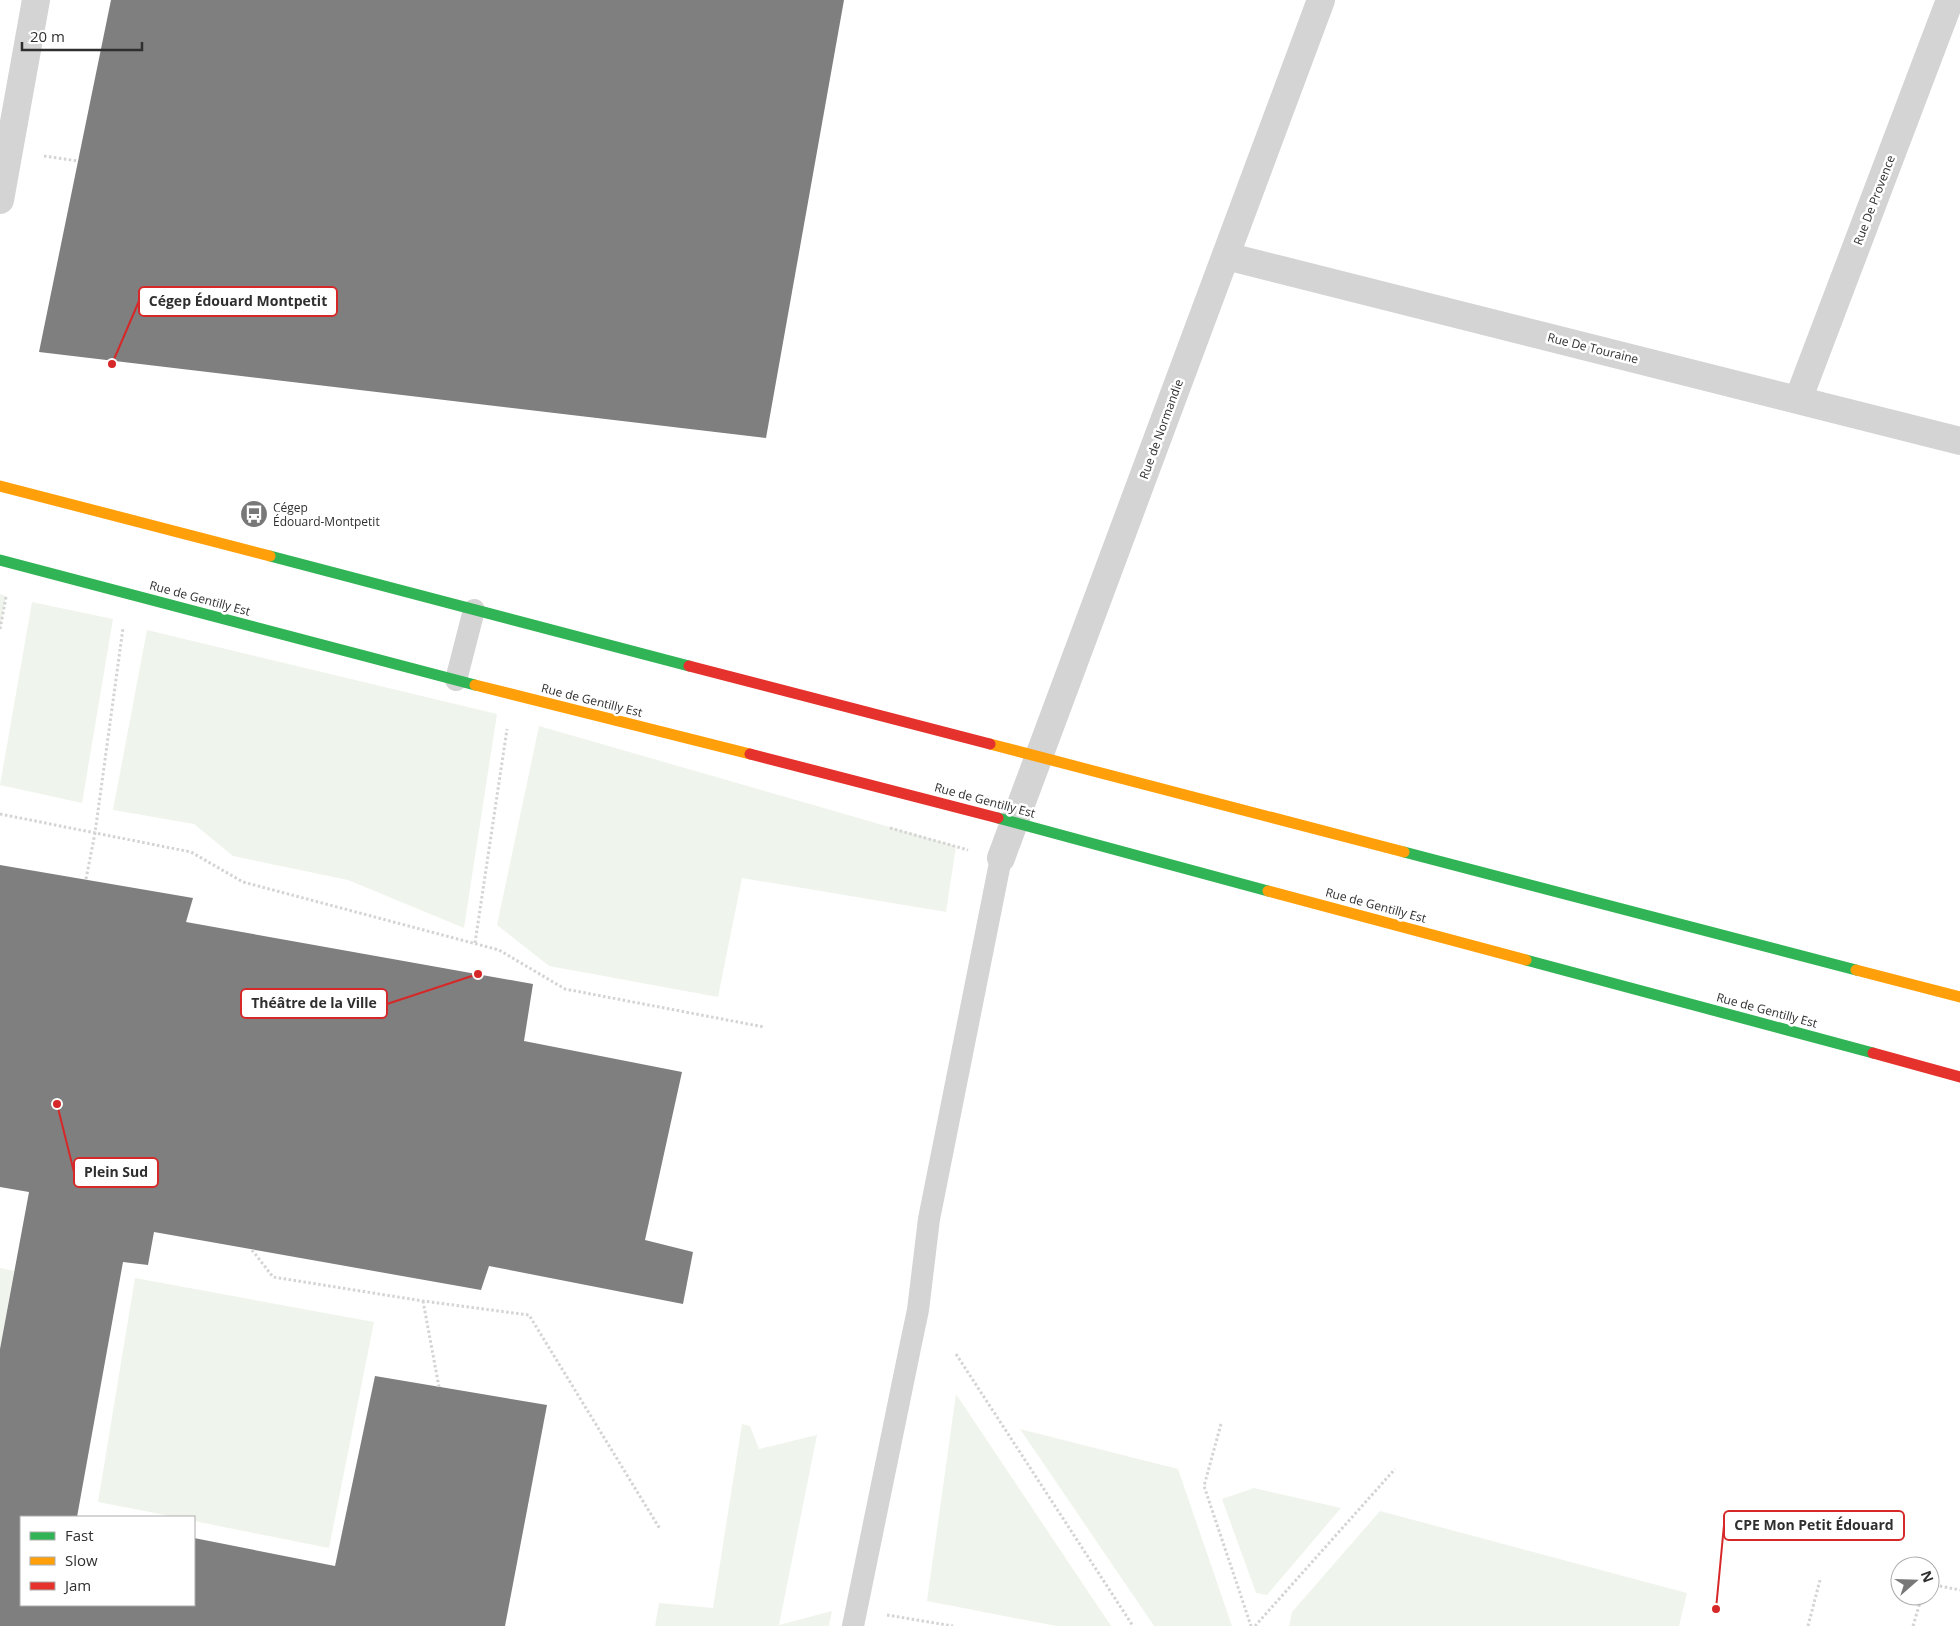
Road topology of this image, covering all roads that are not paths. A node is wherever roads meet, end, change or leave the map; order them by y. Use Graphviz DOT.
graph roads {
  1 [pos="36,0"];
  2 [pos="1322,0"];
  3 [pos="1950,0"];
  4 [pos="0,200"];
  5 [pos="1226,256"];
  6 [pos="1798,400"];
  7 [pos="1960,441"];
  8 [pos="0,486"];
  9 [pos="0,560"];
  10 [pos="474,610"];
  11 [pos="456,680"];
  12 [pos="1039,757"];
  13 [pos="1014,822"];
  14 [pos="1001,858"];
  15 [pos="1960,997"];
  16 [pos="1960,1077"];
  17 [pos="855,1618"];
  1 -- 4 [label="street"];
  2 -- 5 [label="street, Rue de Normandie"];
  3 -- 6 [label="street, Rue De Provence"];
  5 -- 6 [label="street, Rue De Touraine"];
  5 -- 12 [label="street, Rue de Normandie"];
  6 -- 7 [label="street, Rue De Touraine"];
  8 -- 10 [label="street"];
  9 -- 11 [label="street, Rue de Gentilly Est"];
  10 -- 11 [label="lane"];
  10 -- 12 [label="street"];
  11 -- 13 [label="street, Rue de Gentilly Est"];
  12 -- 13 [label="street, Rue de Normandie"];
  12 -- 15 [label="street"];
  13 -- 14 [label="street, Rue de Normandie"];
  13 -- 16 [label="street, Rue de Gentilly Est"];
  14 -- 17 [label="lane"];
}
